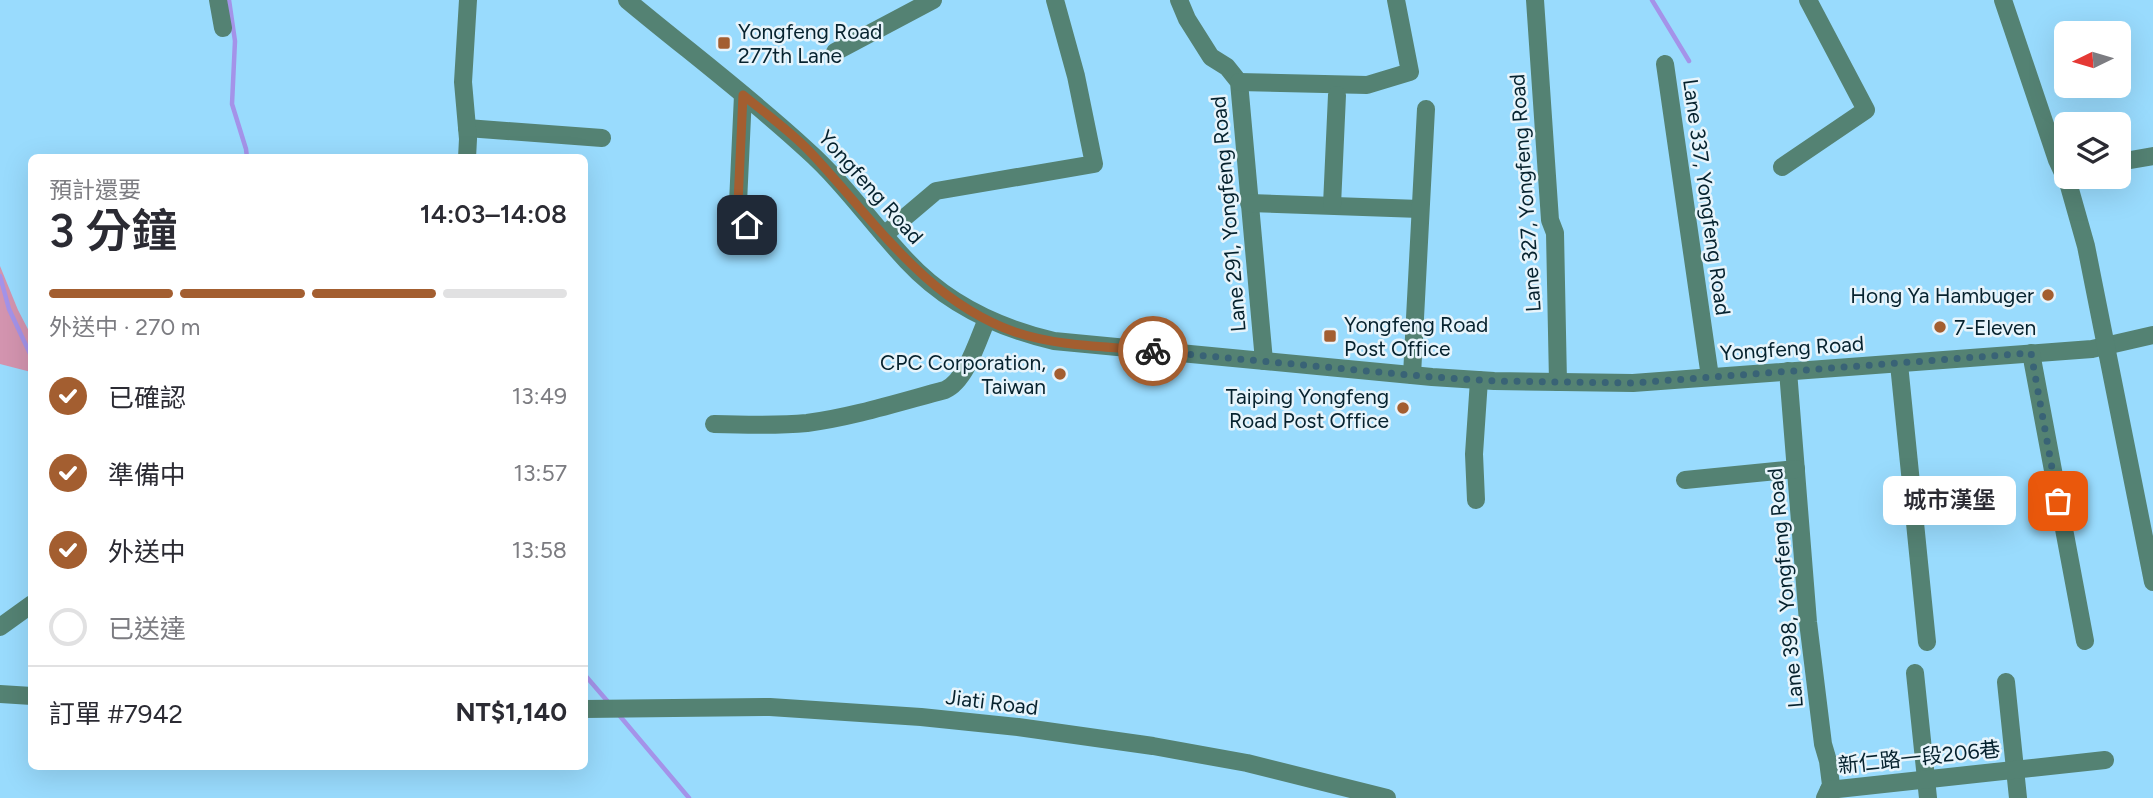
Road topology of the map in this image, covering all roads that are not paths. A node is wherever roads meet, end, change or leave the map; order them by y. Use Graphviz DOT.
graph roads {
  1 [pos="218,0"];
  2 [pos="468,0"];
  3 [pos="627,0"];
  4 [pos="933,0"];
  5 [pos="1055,0"];
  6 [pos="1178,0"];
  7 [pos="1396,0"];
  8 [pos="1535,0"];
  9 [pos="1808,0"];
  10 [pos="2008,1"];
  11 [pos="223,28"];
  12 [pos="835,52"];
  13 [pos="1665,64"];
  14 [pos="1238,82"];
  15 [pos="743,95"];
  16 [pos="1337,95"];
  17 [pos="1426,108"];
  18 [pos="467,128"];
  19 [pos="602,138"];
  20 [pos="2054,141"];
  21 [pos="467,154"];
  22 [pos="2153,156"];
  23 [pos="2131,160"];
  24 [pos="1782,167"];
  25 [pos="2069,189"];
  26 [pos="1249,203"];
  27 [pos="1332,205"];
  28 [pos="1420,209"];
  29 [pos="747,225"];
  30 [pos="884,234"];
  31 [pos="987,319"];
  32 [pos="2153,335"];
  33 [pos="2107,345"];
  34 [pos="2031,353"];
  35 [pos="1264,361"];
  36 [pos="1899,364"];
  37 [pos="1788,372"];
  38 [pos="1412,375"];
  39 [pos="1710,377"];
  40 [pos="1479,380"];
  41 [pos="1558,382"];
  42 [pos="715,424"];
  43 [pos="1796,470"];
  44 [pos="1685,480"];
  45 [pos="1476,500"];
  46 [pos="2152,577"];
  47 [pos="28,607"];
  48 [pos="0,627"];
  49 [pos="2085,641"];
  50 [pos="1927,642"];
  51 [pos="1915,673"];
  52 [pos="2006,682"];
  53 [pos="0,694"];
  54 [pos="28,696"];
  55 [pos="588,709"];
  56 [pos="2105,760"];
  57 [pos="2015,770"];
  58 [pos="1926,779"];
  59 [pos="1827,794"];
  60 [pos="1387,798"];
  61 [pos="1928,798"];
  62 [pos="2018,798"];
  1 -- 11 [label="street"];
  2 -- 18 [label="street"];
  3 -- 15 [label="street, Yongfeng Road"];
  4 -- 12 [label="street"];
  5 -- 30 [label="street"];
  6 -- 14 [label="street, Lane 291, Yongfeng Road"];
  7 -- 14 [label="street"];
  8 -- 41 [label="street, Lane 327, Yongfeng Road"];
  9 -- 24 [label="street"];
  10 -- 20 [label="street"];
  13 -- 39 [label="street, Lane 337, Yongfeng Road"];
  14 -- 26 [label="street, Lane 291, Yongfeng Road"];
  15 -- 29 [label="street"];
  15 -- 30 [label="street, Yongfeng Road"];
  16 -- 27 [label="street"];
  17 -- 28 [label="street"];
  18 -- 19 [label="street"];
  18 -- 21 [label="street"];
  22 -- 23 [label="street"];
  25 -- 33 [label="street"];
  26 -- 27 [label="street"];
  26 -- 35 [label="street, Lane 291, Yongfeng Road"];
  27 -- 28 [label="street"];
  28 -- 38 [label="street"];
  30 -- 31 [label="street, Yongfeng Road"];
  31 -- 35 [label="street, Yongfeng Road"];
  31 -- 42 [label="street"];
  32 -- 33 [label="street, Yongfeng Road"];
  33 -- 34 [label="street, Yongfeng Road"];
  33 -- 46 [label="street"];
  34 -- 36 [label="street, Yongfeng Road"];
  34 -- 49 [label="street"];
  35 -- 38 [label="street, Yongfeng Road"];
  36 -- 37 [label="street, Yongfeng Road"];
  36 -- 50 [label="street"];
  37 -- 39 [label="street, Yongfeng Road"];
  37 -- 43 [label="street, Lane 398, Yongfeng Road"];
  38 -- 40 [label="street, Yongfeng Road"];
  39 -- 41 [label="street, Yongfeng Road"];
  40 -- 41 [label="street, Yongfeng Road"];
  40 -- 45 [label="street"];
  43 -- 44 [label="street"];
  43 -- 59 [label="street, Lane 398, Yongfeng Road"];
  47 -- 48 [label="street"];
  51 -- 58 [label="street"];
  52 -- 57 [label="street"];
  53 -- 54 [label="street"];
  55 -- 60 [label="street, Jiati Road"];
  56 -- 57 [label="street, 新仁路一段206巷"];
  57 -- 58 [label="street, 新仁路一段206巷"];
  57 -- 62 [label="street"];
  58 -- 59 [label="street, 新仁路一段206巷"];
  58 -- 61 [label="street"];
}
